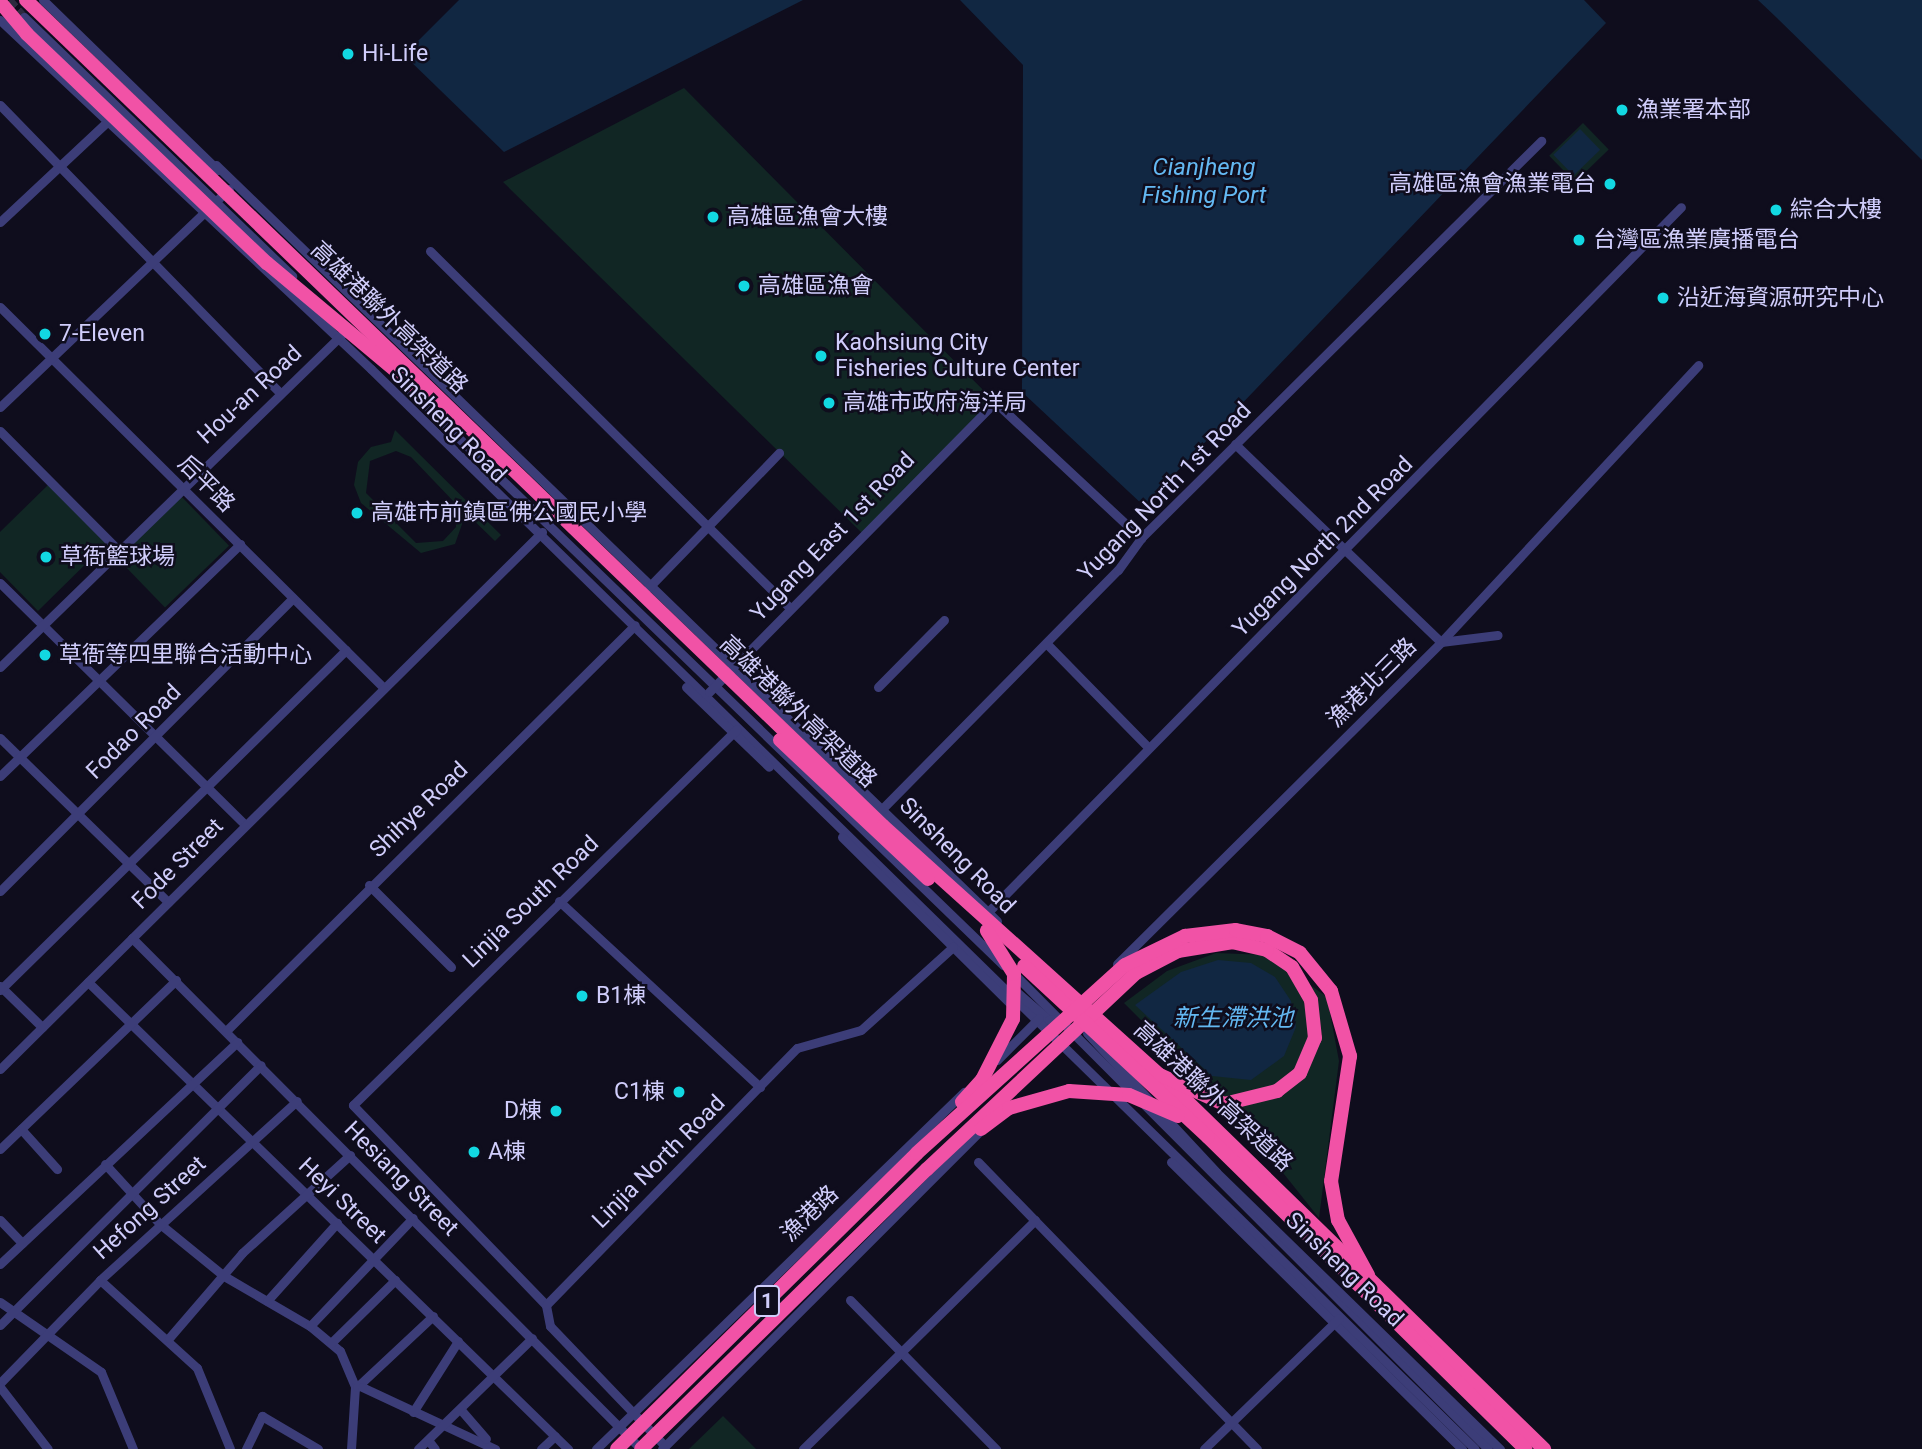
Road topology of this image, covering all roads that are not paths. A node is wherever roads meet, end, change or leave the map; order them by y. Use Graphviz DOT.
graph roads {
  1 [pos="18,0"];
  2 [pos="26,0"];
  3 [pos="41,0"];
  4 [pos="0,2"];
  5 [pos="0,9"];
  6 [pos="23,17"];
  7 [pos="2,27"];
  8 [pos="0,105"];
  9 [pos="108,121"];
  10 [pos="1541,141"];
  11 [pos="216,165"];
  12 [pos="61,167"];
  13 [pos="236,183"];
  14 [pos="225,194"];
  15 [pos="214,203"];
  16 [pos="1681,207"];
  17 [pos="204,213"];
  18 [pos="231,215"];
  19 [pos="2,216"];
  20 [pos="430,251"];
  21 [pos="155,258"];
  22 [pos="0,309"];
  23 [pos="347,330"];
  24 [pos="337,341"];
  25 [pos="50,357"];
  26 [pos="1698,365"];
  27 [pos="280,393"];
  28 [pos="436,400"];
  29 [pos="0,407"];
  30 [pos="0,431"];
  31 [pos="1235,444"];
  32 [pos="779,453"];
  33 [pos="181,486"];
  34 [pos="547,525"];
  35 [pos="708,527"];
  36 [pos="538,537"];
  37 [pos="1141,538"];
  38 [pos="240,544"];
  39 [pos="117,550"];
  40 [pos="1348,550"];
  41 [pos="0,583"];
  42 [pos="649,587"];
  43 [pos="293,598"];
  44 [pos="790,608"];
  45 [pos="642,619"];
  46 [pos="944,620"];
  47 [pos="42,624"];
  48 [pos="631,629"];
  49 [pos="1498,635"];
  50 [pos="1440,642"];
  51 [pos="1047,644"];
  52 [pos="346,650"];
  53 [pos="0,667"];
  54 [pos="733,668"];
  55 [pos="99,681"];
  56 [pos="878,687"];
  57 [pos="384,688"];
  58 [pos="712,689"];
  59 [pos="703,698"];
  60 [pos="736,730"];
  61 [pos="156,737"];
  62 [pos="0,738"];
  63 [pos="1148,747"];
  64 [pos="20,757"];
  65 [pos="0,776"];
  66 [pos="206,787"];
  67 [pos="882,808"];
  68 [pos="78,815"];
  69 [pos="244,824"];
  70 [pos="854,837"];
  71 [pos="128,864"];
  72 [pos="369,885"];
  73 [pos="0,891"];
  74 [pos="559,901"];
  75 [pos="168,902"];
  76 [pos="989,911"];
  77 [pos="987,932"];
  78 [pos="132,938"];
  79 [pos="956,945"];
  80 [pos="451,967"];
  81 [pos="176,980"];
  82 [pos="88,982"];
  83 [pos="1,988"];
  84 [pos="1051,1007"];
  85 [pos="1066,1015"];
  86 [pos="1037,1021"];
  87 [pos="129,1025"];
  88 [pos="42,1027"];
  89 [pos="226,1031"];
  90 [pos="1080,1032"];
  91 [pos="237,1042"];
  92 [pos="1061,1050"];
  93 [pos="261,1065"];
  94 [pos="0,1069"];
  95 [pos="1160,1075"];
  96 [pos="192,1084"];
  97 [pos="760,1087"];
  98 [pos="297,1101"];
  99 [pos="217,1108"];
  100 [pos="21,1129"];
  101 [pos="1208,1137"];
  102 [pos="252,1141"];
  103 [pos="0,1149"];
  104 [pos="917,1153"];
  105 [pos="350,1155"];
  106 [pos="978,1162"];
  107 [pos="105,1164"];
  108 [pos="57,1169"];
  109 [pos="927,1169"];
  110 [pos="130,1193"];
  111 [pos="307,1194"];
  112 [pos="413,1218"];
  113 [pos="0,1220"];
  114 [pos="1035,1220"];
  115 [pos="337,1223"];
  116 [pos="160,1224"];
  117 [pos="22,1243"];
  118 [pos="374,1259"];
  119 [pos="0,1264"];
  120 [pos="1368,1275"];
  121 [pos="224,1276"];
  122 [pos="100,1280"];
  123 [pos="395,1280"];
  124 [pos="850,1300"];
  125 [pos="267,1301"];
  126 [pos="0,1302"];
  127 [pos="546,1305"];
  128 [pos="14,1311"];
  129 [pos="1344,1314"];
  130 [pos="433,1317"];
  131 [pos="0,1325"];
  132 [pos="310,1326"];
  133 [pos="48,1332"];
  134 [pos="169,1338"];
  135 [pos="532,1338"];
  136 [pos="458,1340"];
  137 [pos="331,1343"];
  138 [pos="901,1352"];
  139 [pos="494,1376"];
  140 [pos="0,1385"];
  141 [pos="358,1387"];
  142 [pos="461,1410"];
  143 [pos="413,1412"];
  144 [pos="633,1413"];
  145 [pos="1232,1423"];
  146 [pos="444,1426"];
  147 [pos="620,1427"];
  148 [pos="555,1436"];
  149 [pos="429,1440"];
  150 [pos="488,1440"];
  151 [pos="663,1447"];
  152 [pos="48,1449"];
  153 [pos="133,1449"];
  154 [pos="230,1449"];
  155 [pos="246,1449"];
  156 [pos="318,1449"];
  157 [pos="351,1449"];
  158 [pos="418,1449"];
  159 [pos="435,1449"];
  160 [pos="495,1449"];
  161 [pos="541,1449"];
  162 [pos="568,1449"];
  163 [pos="596,1449"];
  164 [pos="617,1449"];
  165 [pos="641,1449"];
  166 [pos="803,1449"];
  167 [pos="996,1449"];
  168 [pos="1205,1449"];
  169 [pos="1257,1449"];
  170 [pos="1462,1449"];
  171 [pos="1475,1449"];
  172 [pos="1488,1449"];
  173 [pos="1500,1449"];
  174 [pos="1526,1449"];
  175 [pos="1544,1449"];
  1 -- 28 [label="highway, 高雄港聯外高架道路, bridge"];
  2 -- 28 [label="highway, 高雄港聯外高架道路, bridge"];
  3 -- 11 [label="street, Sinsheng Road"];
  3 -- 28 [label="highway, bridge"];
  4 -- 28 [label="highway, bridge"];
  5 -- 7 [label="street"];
  6 -- 15 [label="street, Sinsheng Road"];
  7 -- 9 [label="street, Sinsheng Road"];
  8 -- 12 [label="street"];
  9 -- 12 [label="street"];
  9 -- 17 [label="street, Sinsheng Road"];
  10 -- 31 [label="street, Yugang North 1st Road"];
  11 -- 13 [label="street, Sinsheng Road"];
  11 -- 14 [label="street, Sinsheng Road"];
  12 -- 19 [label="street"];
  12 -- 21 [label="street"];
  13 -- 14 [label="street"];
  13 -- 42 [label="street, Sinsheng Road"];
  14 -- 15 [label="street"];
  14 -- 18 [label="street, Sinsheng Road"];
  15 -- 17 [label="street"];
  15 -- 18 [label="street, Sinsheng Road"];
  16 -- 40 [label="street, Yugang North 2nd Road"];
  17 -- 21 [label="street"];
  17 -- 24 [label="street, Sinsheng Road"];
  18 -- 23 [label="street, Sinsheng Road"];
  20 -- 35 [label="street"];
  21 -- 25 [label="street"];
  21 -- 27 [label="street"];
  22 -- 25 [label="street, 后平路"];
  23 -- 24 [label="street, Hou-an Road"];
  23 -- 34 [label="street, Sinsheng Road"];
  24 -- 27 [label="street, Hou-an Road"];
  24 -- 36 [label="street, Sinsheng Road"];
  25 -- 29 [label="street"];
  25 -- 33 [label="street, 后平路"];
  26 -- 50 [label="street, 漁港北三路"];
  27 -- 33 [label="street, Hou-an Road"];
  28 -- 77 [label="highway, 高雄港聯外高架道路, bridge"];
  28 -- 95 [label="highway, 高雄港聯外高架道路, bridge"];
  30 -- 39 [label="street"];
  31 -- 37 [label="street, Yugang North 1st Road"];
  31 -- 40 [label="street"];
  32 -- 35 [label="street"];
  33 -- 38 [label="street, 后平路"];
  33 -- 39 [label="street, Hou-an Road"];
  34 -- 36 [label="street, Fode Street"];
  34 -- 45 [label="street, Sinsheng Road"];
  35 -- 42 [label="street"];
  35 -- 44 [label="street"];
  36 -- 48 [label="street, Sinsheng Road"];
  36 -- 57 [label="street, Fode Street"];
  37 -- 44 [label="street, Yugang East 1st Road"];
  37 -- 51 [label="street, Yugang North 1st Road"];
  38 -- 43 [label="street, 后平路"];
  38 -- 55 [label="street"];
  39 -- 47 [label="street, Hou-an Road"];
  40 -- 50 [label="street"];
  40 -- 63 [label="street, Yugang North 2nd Road"];
  41 -- 47 [label="street"];
  42 -- 54 [label="street, Sinsheng Road"];
  43 -- 52 [label="street, 后平路"];
  43 -- 61 [label="street, Fodao Road"];
  44 -- 54 [label="street, Yugang East 1st Road"];
  45 -- 48 [label="street, Shihye Road"];
  45 -- 58 [label="street, Sinsheng Road"];
  46 -- 56 [label="street"];
  47 -- 53 [label="street, Hou-an Road"];
  47 -- 55 [label="street"];
  48 -- 59 [label="street, Sinsheng Road"];
  48 -- 72 [label="street, Shihye Road"];
  49 -- 50 [label="street"];
  50 -- 85 [label="street, 漁港北三路"];
  51 -- 63 [label="street"];
  51 -- 67 [label="street, Yugang North 1st Road"];
  52 -- 57 [label="street, 后平路"];
  52 -- 66 [label="street"];
  54 -- 58 [label="street, Yugang East 1st Road"];
  54 -- 67 [label="street, Sinsheng Road"];
  55 -- 61 [label="street"];
  55 -- 64 [label="street"];
  57 -- 69 [label="street, Fode Street"];
  58 -- 59 [label="street, Yugang East 1st Road"];
  58 -- 70 [label="street, Sinsheng Road"];
  59 -- 60 [label="street, Sinsheng Road"];
  60 -- 70 [label="street, Sinsheng Road"];
  60 -- 74 [label="street, Linjia South Road"];
  61 -- 66 [label="street"];
  61 -- 68 [label="street, Fodao Road"];
  62 -- 64 [label="street"];
  63 -- 76 [label="street, Yugang North 2nd Road"];
  64 -- 65 [label="street"];
  64 -- 68 [label="street"];
  66 -- 69 [label="street"];
  66 -- 71 [label="street"];
  67 -- 70 [label="street, Yugang North 1st Road"];
  67 -- 76 [label="street, Sinsheng Road"];
  68 -- 71 [label="street"];
  68 -- 73 [label="street, Fodao Road"];
  69 -- 75 [label="street, Fode Street"];
  70 -- 79 [label="street, Sinsheng Road"];
  70 -- 84 [label="street, Sinsheng Road"];
  71 -- 75 [label="street"];
  71 -- 83 [label="street"];
  72 -- 80 [label="street"];
  72 -- 89 [label="street, Shihye Road"];
  74 -- 97 [label="street"];
  74 -- 127 [label="street, Linjia South Road"];
  75 -- 78 [label="street, Fode Street"];
  76 -- 85 [label="street, Sinsheng Road"];
  77 -- 101 [label="highway, 高雄港聯外高架道路, bridge"];
  77 -- 104 [label="highway, bridge"];
  78 -- 81 [label="street, Hesiang Street"];
  78 -- 82 [label="street, Fode Street"];
  79 -- 86 [label="street, Sinsheng Road"];
  79 -- 86 [label="street, Sinsheng Road"];
  79 -- 97 [label="street, Linjia North Road"];
  81 -- 87 [label="street"];
  81 -- 89 [label="street, Hesiang Street"];
  82 -- 87 [label="street, Heyi Street"];
  82 -- 88 [label="street, Fode Street"];
  83 -- 88 [label="street"];
  84 -- 85 [label="street, Sinsheng Road"];
  84 -- 86 [label="street, 漁港路"];
  85 -- 86 [label="street, Sinsheng Road"];
  85 -- 90 [label="street, Sinsheng Road"];
  86 -- 92 [label="street, Sinsheng Road"];
  86 -- 144 [label="street, 漁港路"];
  87 -- 96 [label="street, Heyi Street"];
  87 -- 100 [label="street"];
  88 -- 94 [label="street, Fode Street"];
  89 -- 91 [label="street, Hesiang Street"];
  90 -- 92 [label="street"];
  90 -- 129 [label="street, Sinsheng Road"];
  91 -- 93 [label="street, Hesiang Street"];
  91 -- 96 [label="street"];
  92 -- 129 [label="street, Sinsheng Road"];
  92 -- 151 [label="street"];
  93 -- 98 [label="street, Hesiang Street"];
  93 -- 99 [label="street"];
  95 -- 109 [label="highway, bridge"];
  95 -- 120 [label="highway, 高雄港聯外高架道路, bridge"];
  96 -- 99 [label="street, Heyi Street"];
  96 -- 107 [label="street"];
  97 -- 127 [label="street, Linjia North Road"];
  98 -- 102 [label="street, Hefong Street"];
  98 -- 105 [label="street, Hesiang Street"];
  99 -- 102 [label="street, Heyi Street"];
  99 -- 110 [label="street"];
  100 -- 103 [label="street"];
  100 -- 108 [label="street"];
  101 -- 109 [label="highway, bridge"];
  101 -- 174 [label="highway, 高雄港聯外高架道路"];
  102 -- 111 [label="street, Heyi Street"];
  102 -- 116 [label="street, Hefong Street"];
  104 -- 120 [label="highway, bridge"];
  104 -- 164 [label="highway, 1, bridge"];
  105 -- 111 [label="street"];
  105 -- 112 [label="street, Hesiang Street"];
  106 -- 114 [label="street"];
  107 -- 110 [label="street"];
  107 -- 117 [label="street"];
  109 -- 165 [label="highway, 1, bridge"];
  110 -- 116 [label="street"];
  110 -- 128 [label="street"];
  111 -- 115 [label="street, Heyi Street"];
  111 -- 121 [label="street"];
  112 -- 118 [label="street"];
  112 -- 135 [label="street, Hesiang Street"];
  113 -- 117 [label="street"];
  114 -- 138 [label="street"];
  114 -- 145 [label="street"];
  115 -- 118 [label="street, Heyi Street"];
  115 -- 125 [label="street"];
  116 -- 121 [label="street"];
  116 -- 122 [label="street, Hefong Street"];
  117 -- 119 [label="street"];
  118 -- 123 [label="street, Heyi Street"];
  118 -- 132 [label="street"];
  120 -- 175 [label="highway, 高雄港聯外高架道路"];
  121 -- 125 [label="street"];
  121 -- 134 [label="street"];
  122 -- 133 [label="street"];
  122 -- 134 [label="street, Hefong Street"];
  123 -- 130 [label="street, Heyi Street"];
  123 -- 137 [label="street"];
  124 -- 138 [label="street"];
  125 -- 132 [label="street"];
  126 -- 128 [label="street"];
  127 -- 144 [label="street"];
  128 -- 131 [label="street"];
  128 -- 133 [label="street"];
  129 -- 145 [label="street"];
  129 -- 170 [label="street, Sinsheng Road"];
  129 -- 171 [label="street, Sinsheng Road"];
  129 -- 172 [label="street, Sinsheng Road"];
  129 -- 173 [label="street, Sinsheng Road"];
  130 -- 136 [label="street, Heyi Street"];
  130 -- 141 [label="street"];
  132 -- 137 [label="street"];
  133 -- 140 [label="street"];
  133 -- 153 [label="street"];
  134 -- 154 [label="street, Hefong Street"];
  135 -- 139 [label="street"];
  135 -- 147 [label="street, Hesiang Street"];
  136 -- 139 [label="street, Heyi Street"];
  136 -- 143 [label="street"];
  137 -- 141 [label="street"];
  138 -- 166 [label="street"];
  138 -- 167 [label="street"];
  139 -- 142 [label="street"];
  139 -- 148 [label="street, Heyi Street"];
  140 -- 152 [label="street"];
  141 -- 143 [label="street"];
  141 -- 157 [label="street"];
  142 -- 146 [label="street"];
  142 -- 150 [label="street"];
  143 -- 146 [label="street"];
  144 -- 147 [label="street, 漁港路"];
  144 -- 151 [label="street"];
  145 -- 168 [label="street"];
  145 -- 169 [label="street"];
  146 -- 149 [label="street"];
  146 -- 150 [label="street"];
  147 -- 163 [label="street, 漁港路"];
  147 -- 165 [label="street, Hesiang Street"];
  148 -- 161 [label="street"];
  148 -- 162 [label="street, Heyi Street"];
  149 -- 158 [label="street"];
  149 -- 159 [label="street"];
  150 -- 160 [label="street"];
  155 -- 156 [label="street"];
}
